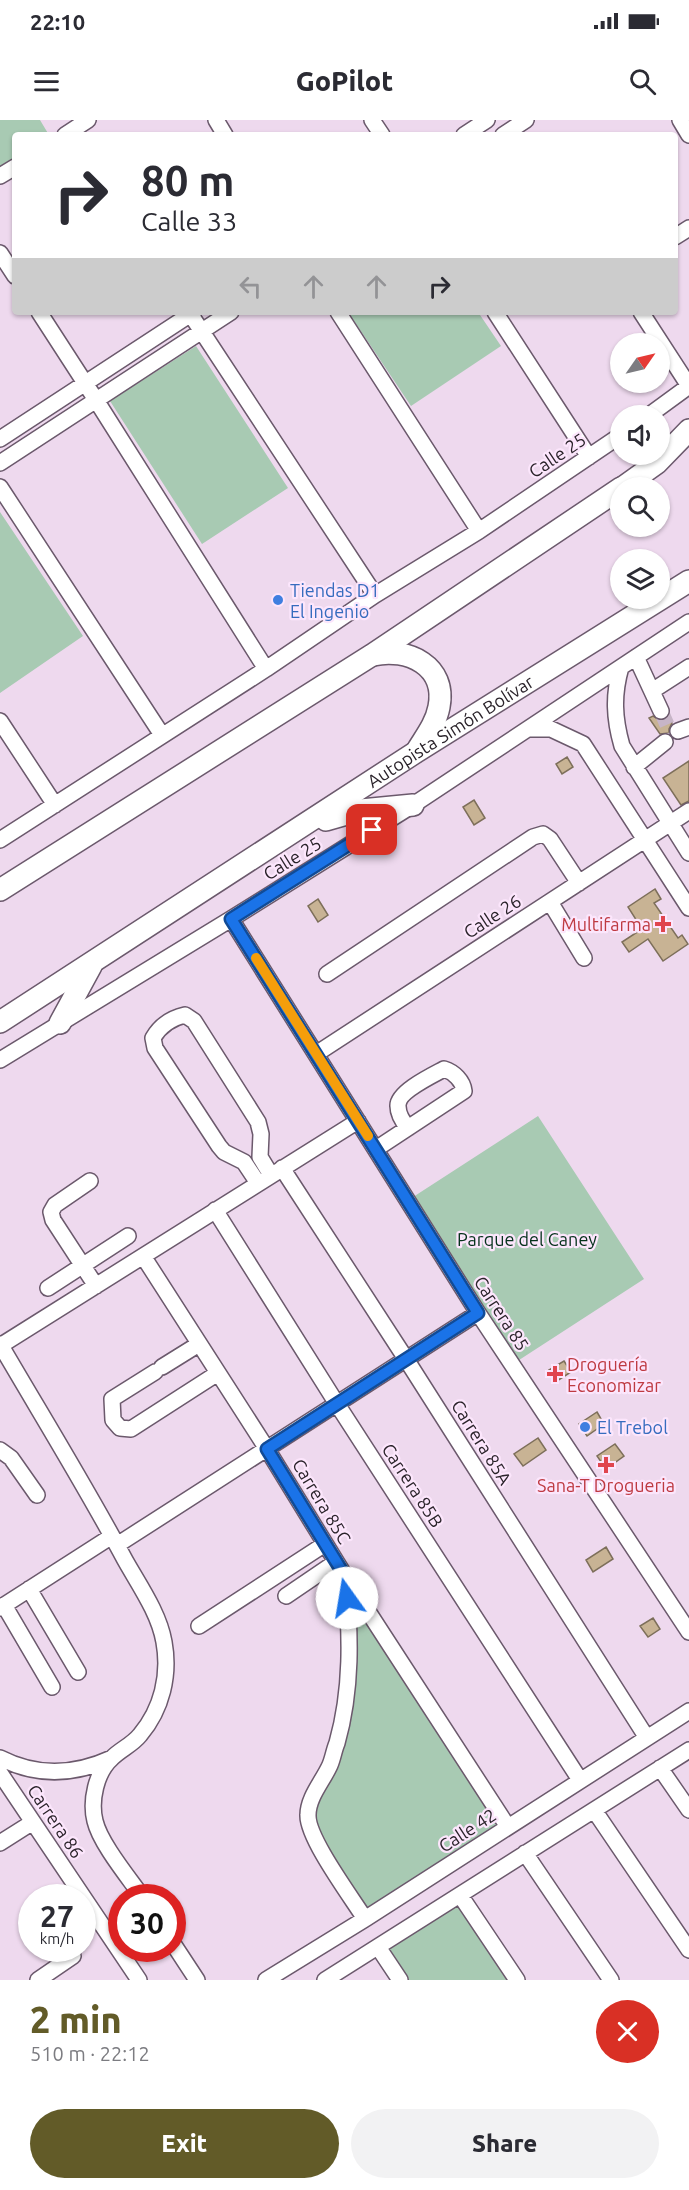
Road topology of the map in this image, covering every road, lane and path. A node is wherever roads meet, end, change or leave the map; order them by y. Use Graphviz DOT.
graph roads {
  1 [pos="88,120"];
  2 [pos="487,120"];
  3 [pos="680,120"];
  4 [pos="523,125"];
  5 [pos="70,130"];
  6 [pos="469,132"];
  7 [pos="509,132"];
  8 [pos="689,135"];
  9 [pos="0,253"];
  10 [pos="12,271"];
  11 [pos="41,315"];
  12 [pos="188,315"];
  13 [pos="192,315"];
  14 [pos="226,315"];
  15 [pos="341,315"];
  16 [pos="497,315"];
  17 [pos="643,315"];
  18 [pos="201,332"];
  19 [pos="85,383"];
  20 [pos="689,386"];
  21 [pos="96,400"];
  22 [pos="663,405"];
  23 [pos="689,430"];
  24 [pos="0,439"];
  25 [pos="610,443"];
  26 [pos="589,458"];
  27 [pos="0,463"];
  28 [pos="637,477"];
  29 [pos="0,487"];
  30 [pos="610,495"];
  31 [pos="479,531"];
  32 [pos="689,581"];
  33 [pos="375,595"];
  34 [pos="689,622"];
  35 [pos="372,655"];
  36 [pos="636,657"];
  37 [pos="621,667"];
  38 [pos="689,667"];
  39 [pos="266,669"];
  40 [pos="652,691"];
  41 [pos="661,711"];
  42 [pos="0,721"];
  43 [pos="529,729"];
  44 [pos="162,735"];
  45 [pos="665,742"];
  46 [pos="416,752"];
  47 [pos="634,767"];
  48 [pos="55,805"];
  49 [pos="413,805"];
  50 [pos="689,811"];
  51 [pos="670,824"];
  52 [pos="290,836"];
  53 [pos="0,840"];
  54 [pos="645,840"];
  55 [pos="689,853"];
  56 [pos="579,883"];
  57 [pos="0,890"];
  58 [pos="550,902"];
  59 [pos="689,908"];
  60 [pos="231,919"];
  61 [pos="584,958"];
  62 [pos="93,963"];
  63 [pos="327,974"];
  64 [pos="0,1022"];
  65 [pos="60,1023"];
  66 [pos="316,1054"];
  67 [pos="0,1060"];
  68 [pos="358,1120"];
  69 [pos="408,1128"];
  70 [pos="376,1149"];
  71 [pos="276,1172"];
  72 [pos="90,1182"];
  73 [pos="258,1183"];
  74 [pos="215,1210"];
  75 [pos="128,1236"];
  76 [pos="143,1256"];
  77 [pos="83,1266"];
  78 [pos="96,1286"];
  79 [pos="48,1288"];
  80 [pos="478,1313"];
  81 [pos="199,1344"];
  82 [pos="0,1345"];
  83 [pos="406,1359"];
  84 [pos="218,1373"];
  85 [pos="337,1404"];
  86 [pos="267,1449"];
  87 [pos="0,1450"];
  88 [pos="38,1495"];
  89 [pos="114,1540"];
  90 [pos="325,1544"];
  91 [pos="336,1562"];
  92 [pos="345,1576"];
  93 [pos="29,1589"];
  94 [pos="286,1596"];
  95 [pos="2,1606"];
  96 [pos="199,1626"];
  97 [pos="689,1632"];
  98 [pos="78,1672"];
  99 [pos="52,1687"];
  100 [pos="689,1711"];
  101 [pos="647,1738"];
  102 [pos="689,1750"];
  103 [pos="0,1758"];
  104 [pos="112,1758"];
  105 [pos="660,1768"];
  106 [pos="0,1773"];
  107 [pos="580,1780"];
  108 [pos="594,1810"];
  109 [pos="689,1810"];
  110 [pos="33,1822"];
  111 [pos="507,1827"];
  112 [pos="0,1843"];
  113 [pos="525,1853"];
  114 [pos="133,1884"];
  115 [pos="460,1895"];
  116 [pos="366,1919"];
  117 [pos="378,1947"];
  118 [pos="689,1950"];
  119 [pos="64,1962"];
  120 [pos="185,1962"];
  121 [pos="38,1980"];
  122 [pos="139,1980"];
  123 [pos="197,1980"];
  124 [pos="266,1980"];
  125 [pos="325,1980"];
  126 [pos="400,1980"];
  127 [pos="517,1980"];
  128 [pos="611,1980"];
  1 -- 5 [label="street"];
  2 -- 6 [label="street"];
  3 -- 8 [label="street"];
  4 -- 7 [label="street"];
  9 -- 10 [label="street"];
  11 -- 19 [label="street"];
  12 -- 19 [label="street"];
  13 -- 18 [label="street"];
  14 -- 18 [label="street"];
  15 -- 31 [label="street"];
  16 -- 26 [label="street"];
  17 -- 20 [label="street"];
  18 -- 21 [label="street"];
  18 -- 33 [label="street"];
  19 -- 21 [label="street"];
  19 -- 24 [label="street"];
  20 -- 22 [label="street"];
  21 -- 27 [label="street"];
  21 -- 39 [label="street"];
  23 -- 28 [label="highway"];
  25 -- 26 [label="street, Calle 25"];
  26 -- 31 [label="street, Calle 25"];
  29 -- 44 [label="street"];
  30 -- 35 [label="highway"];
  31 -- 33 [label="street, Calle 25"];
  32 -- 46 [label="highway, Autopista Simón Bolívar"];
  33 -- 39 [label="street, Calle 25"];
  34 -- 36 [label="street, Calle 25"];
  35 -- 46 [label="highway"];
  35 -- 57 [label="highway"];
  36 -- 37 [label="street, Calle 25"];
  36 -- 40 [label="street"];
  37 -- 43 [label="street, Calle 25"];
  37 -- 47 [label="street"];
  38 -- 40 [label="street"];
  39 -- 44 [label="street, Calle 25"];
  40 -- 41 [label="street"];
  42 -- 48 [label="street"];
  43 -- 49 [label="street, Calle 25"];
  43 -- 54 [label="street"];
  44 -- 48 [label="street, Calle 25"];
  45 -- 47 [label="street"];
  46 -- 52 [label="highway, Autopista Simón Bolívar"];
  47 -- 51 [label="street"];
  48 -- 53 [label="street, Calle 25"];
  49 -- 52 [label="highway"];
  49 -- 60 [label="street, Calle 25"];
  50 -- 51 [label="street, Calle 26"];
  51 -- 54 [label="street, Calle 26"];
  51 -- 55 [label="street"];
  52 -- 62 [label="highway, Autopista Simón Bolívar"];
  54 -- 56 [label="street, Calle 26"];
  54 -- 59 [label="street"];
  56 -- 58 [label="street, Calle 26"];
  56 -- 63 [label="street"];
  58 -- 61 [label="street"];
  58 -- 66 [label="street, Calle 26"];
  60 -- 65 [label="street, Calle 25"];
  60 -- 66 [label="street, Carrera 85"];
  62 -- 64 [label="highway, Autopista Simón Bolívar"];
  62 -- 65 [label="highway"];
  65 -- 67 [label="street, Calle 25"];
  66 -- 68 [label="street, Carrera 85"];
  68 -- 70 [label="street, Carrera 85"];
  68 -- 71 [label="street"];
  69 -- 70 [label="street"];
  70 -- 80 [label="street, Carrera 85"];
  71 -- 73 [label="street"];
  71 -- 73 [label="street, Carrera 85A"];
  71 -- 83 [label="street, Carrera 85A"];
  72 -- 77 [label="street"];
  73 -- 74 [label="street"];
  74 -- 76 [label="street"];
  74 -- 85 [label="street, Carrera 85B"];
  75 -- 77 [label="street"];
  76 -- 78 [label="street"];
  76 -- 81 [label="street, Carrera 85C"];
  77 -- 78 [label="street"];
  77 -- 79 [label="street"];
  78 -- 82 [label="street"];
  80 -- 83 [label="street"];
  80 -- 97 [label="street, Carrera 85"];
  81 -- 84 [label="street, Carrera 85C"];
  81 -- 84 [label="street"];
  82 -- 89 [label="street, Carrera 86"];
  83 -- 85 [label="street"];
  83 -- 101 [label="street, Carrera 85A"];
  84 -- 86 [label="street, Carrera 85C"];
  85 -- 86 [label="street"];
  85 -- 107 [label="street, Carrera 85B"];
  86 -- 89 [label="street"];
  86 -- 90 [label="street, Carrera 85C"];
  87 -- 88 [label="street"];
  89 -- 93 [label="street"];
  89 -- 104 [label="street, Carrera 86"];
  90 -- 91 [label="street, Carrera 85C"];
  90 -- 96 [label="street"];
  91 -- 92 [label="street, Carrera 85C"];
  91 -- 94 [label="street"];
  92 -- 111 [label="street, Carrera 85C"];
  92 -- 116 [label="street"];
  93 -- 95 [label="street"];
  93 -- 98 [label="street"];
  95 -- 99 [label="street"];
  100 -- 101 [label="street, Calle 42"];
  101 -- 107 [label="street, Calle 42"];
  102 -- 105 [label="street"];
  103 -- 104 [label="street"];
  104 -- 114 [label="street, Carrera 86"];
  105 -- 108 [label="street"];
  105 -- 109 [label="street"];
  106 -- 110 [label="street, Carrera 86"];
  107 -- 111 [label="street, Calle 42"];
  108 -- 113 [label="street"];
  108 -- 118 [label="street"];
  110 -- 112 [label="street"];
  110 -- 122 [label="street, Carrera 86"];
  111 -- 116 [label="street, Calle 42"];
  113 -- 115 [label="street"];
  113 -- 128 [label="street"];
  115 -- 117 [label="street"];
  115 -- 127 [label="street"];
  116 -- 124 [label="street, Calle 42"];
  117 -- 125 [label="street"];
  117 -- 126 [label="street"];
  119 -- 121 [label="street"];
  120 -- 123 [label="street"];
}
